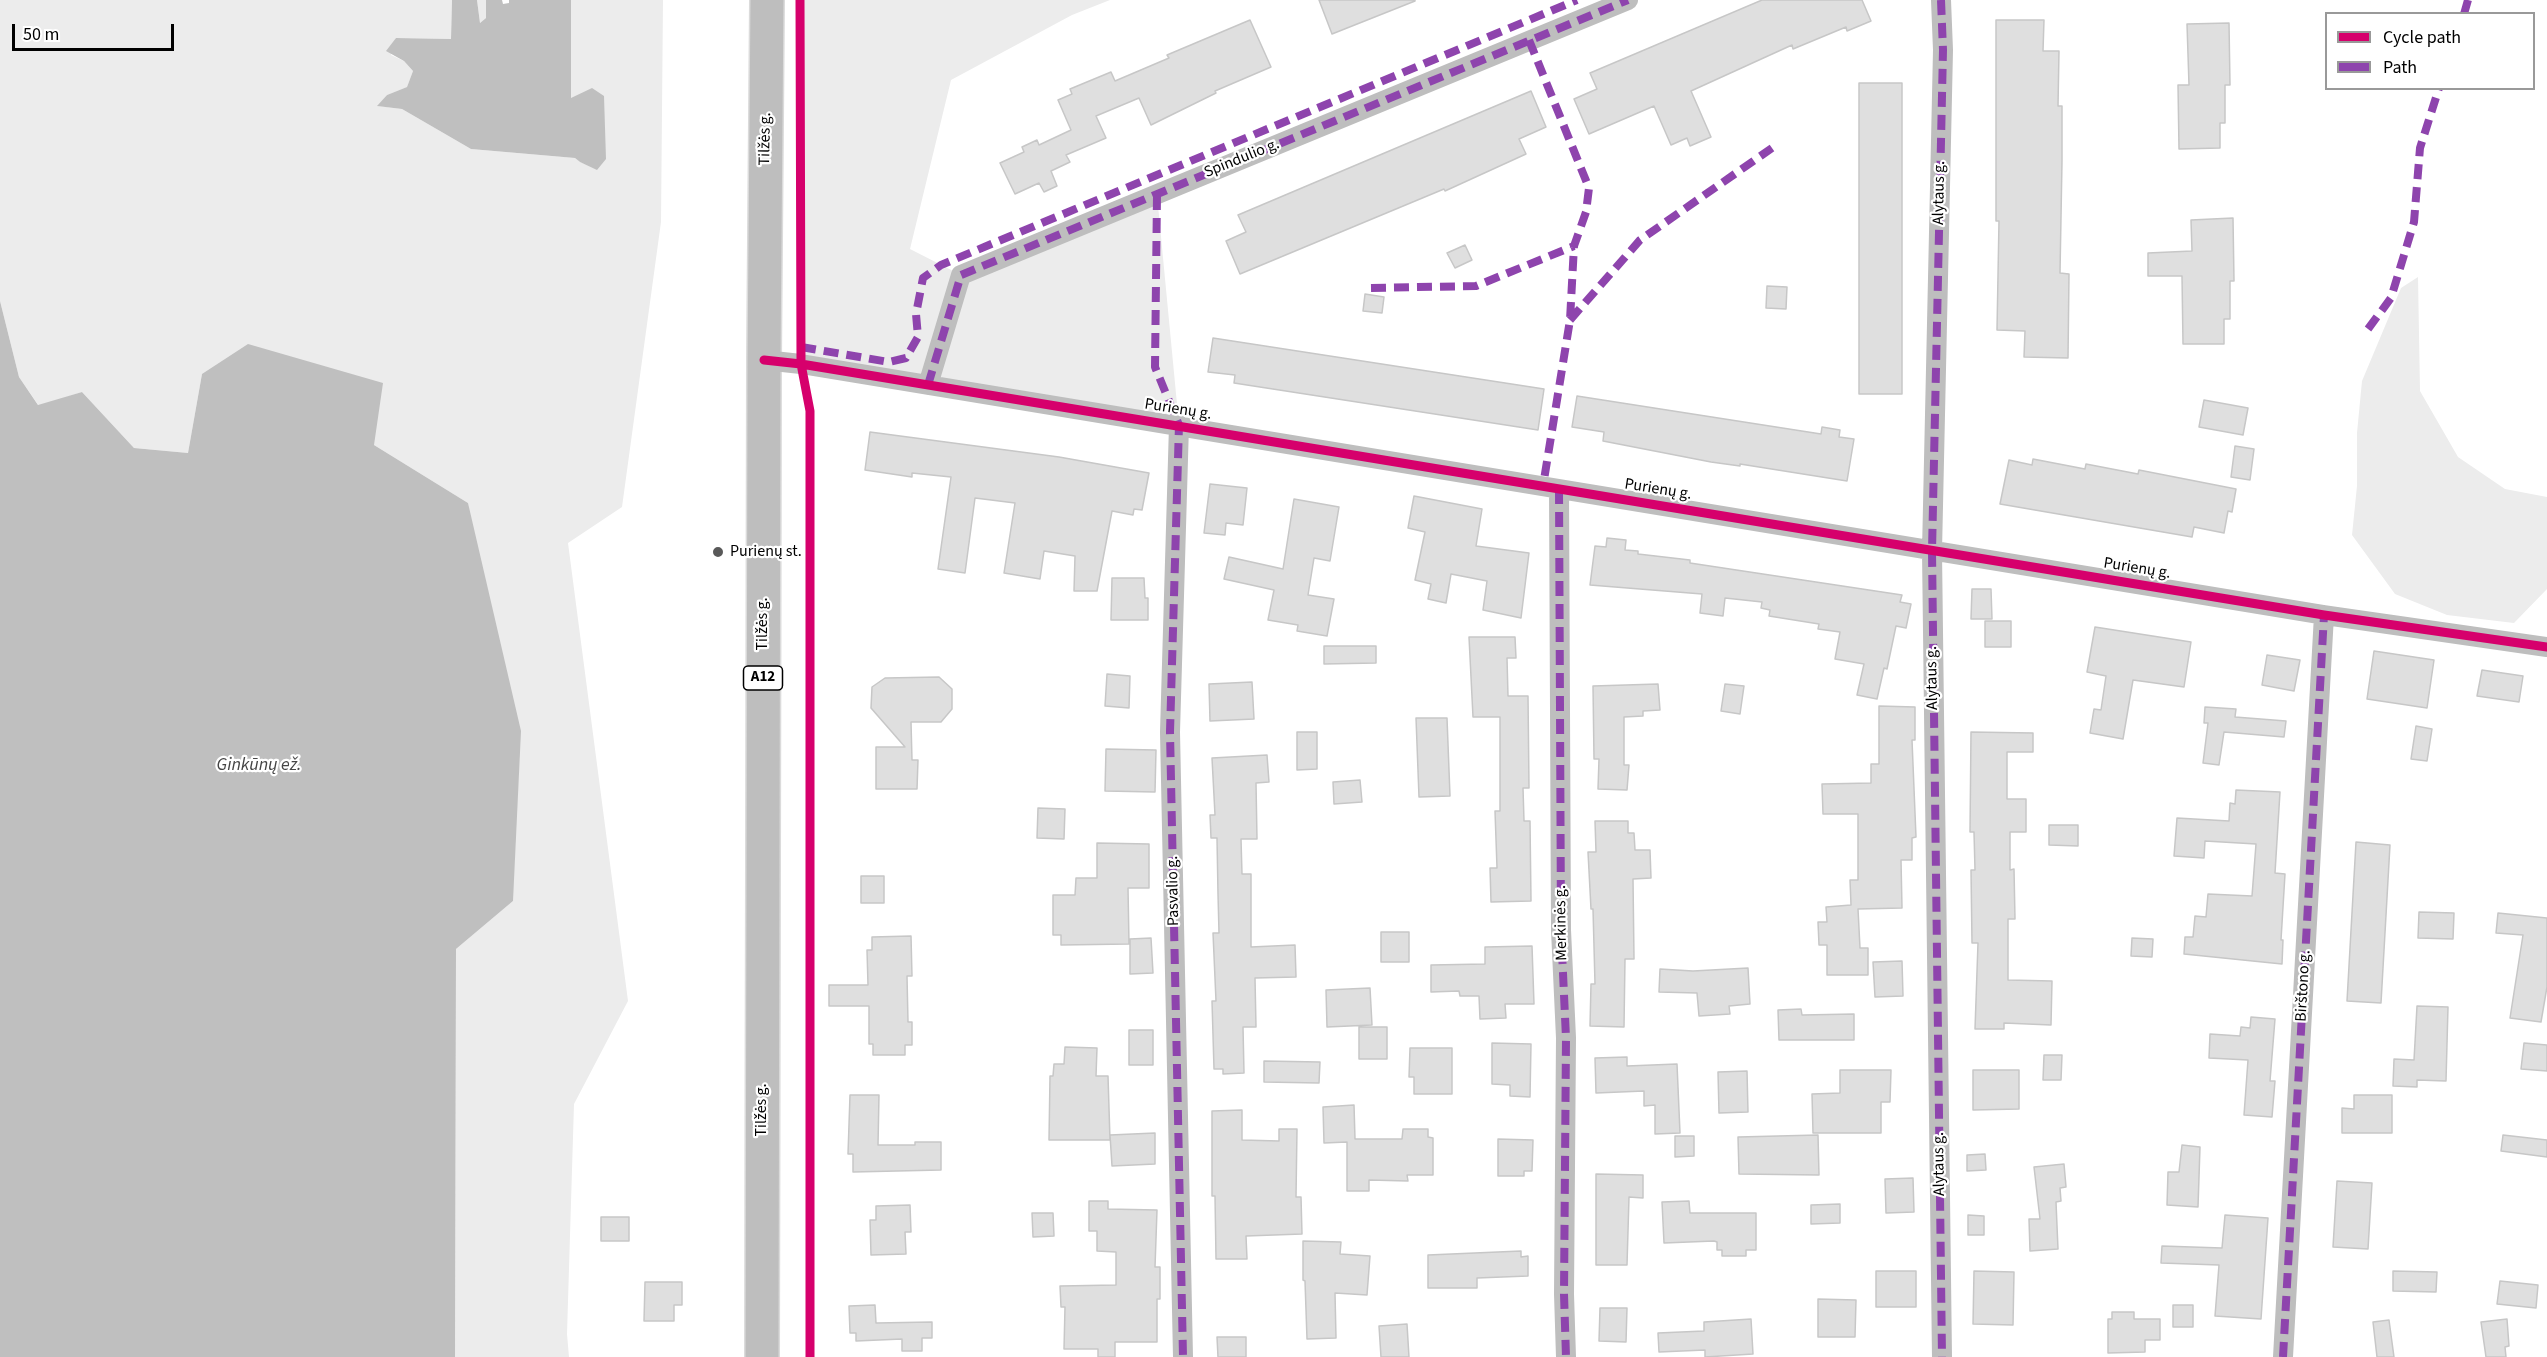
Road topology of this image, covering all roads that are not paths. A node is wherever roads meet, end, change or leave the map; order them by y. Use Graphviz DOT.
graph roads {
  1 [pos="767,0"];
  2 [pos="1628,0"];
  3 [pos="1941,0"];
  4 [pos="764,360"];
  5 [pos="928,385"];
  6 [pos="1179,425"];
  7 [pos="1559,489"];
  8 [pos="1932,550"];
  9 [pos="2324,615"];
  10 [pos="2547,647"];
  11 [pos="762,1357"];
  12 [pos="1183,1357"];
  13 [pos="1566,1357"];
  14 [pos="1942,1357"];
  15 [pos="2283,1357"];
  1 -- 4 [label="highway, Tilžės g. / A12"];
  2 -- 5 [label="street, Spindulio g."];
  3 -- 8 [label="street, Alytaus g."];
  4 -- 5 [label="street, Purienų g."];
  4 -- 11 [label="highway, Tilžės g. / A12"];
  5 -- 6 [label="street, Purienų g."];
  6 -- 7 [label="street, Purienų g."];
  6 -- 12 [label="street, Pasvalio g."];
  7 -- 8 [label="street, Purienų g."];
  7 -- 13 [label="street, Merkinės g."];
  8 -- 9 [label="street, Purienų g."];
  8 -- 14 [label="street, Alytaus g."];
  9 -- 10 [label="street, Purienų g."];
  9 -- 15 [label="street, Birštono g."];
}
